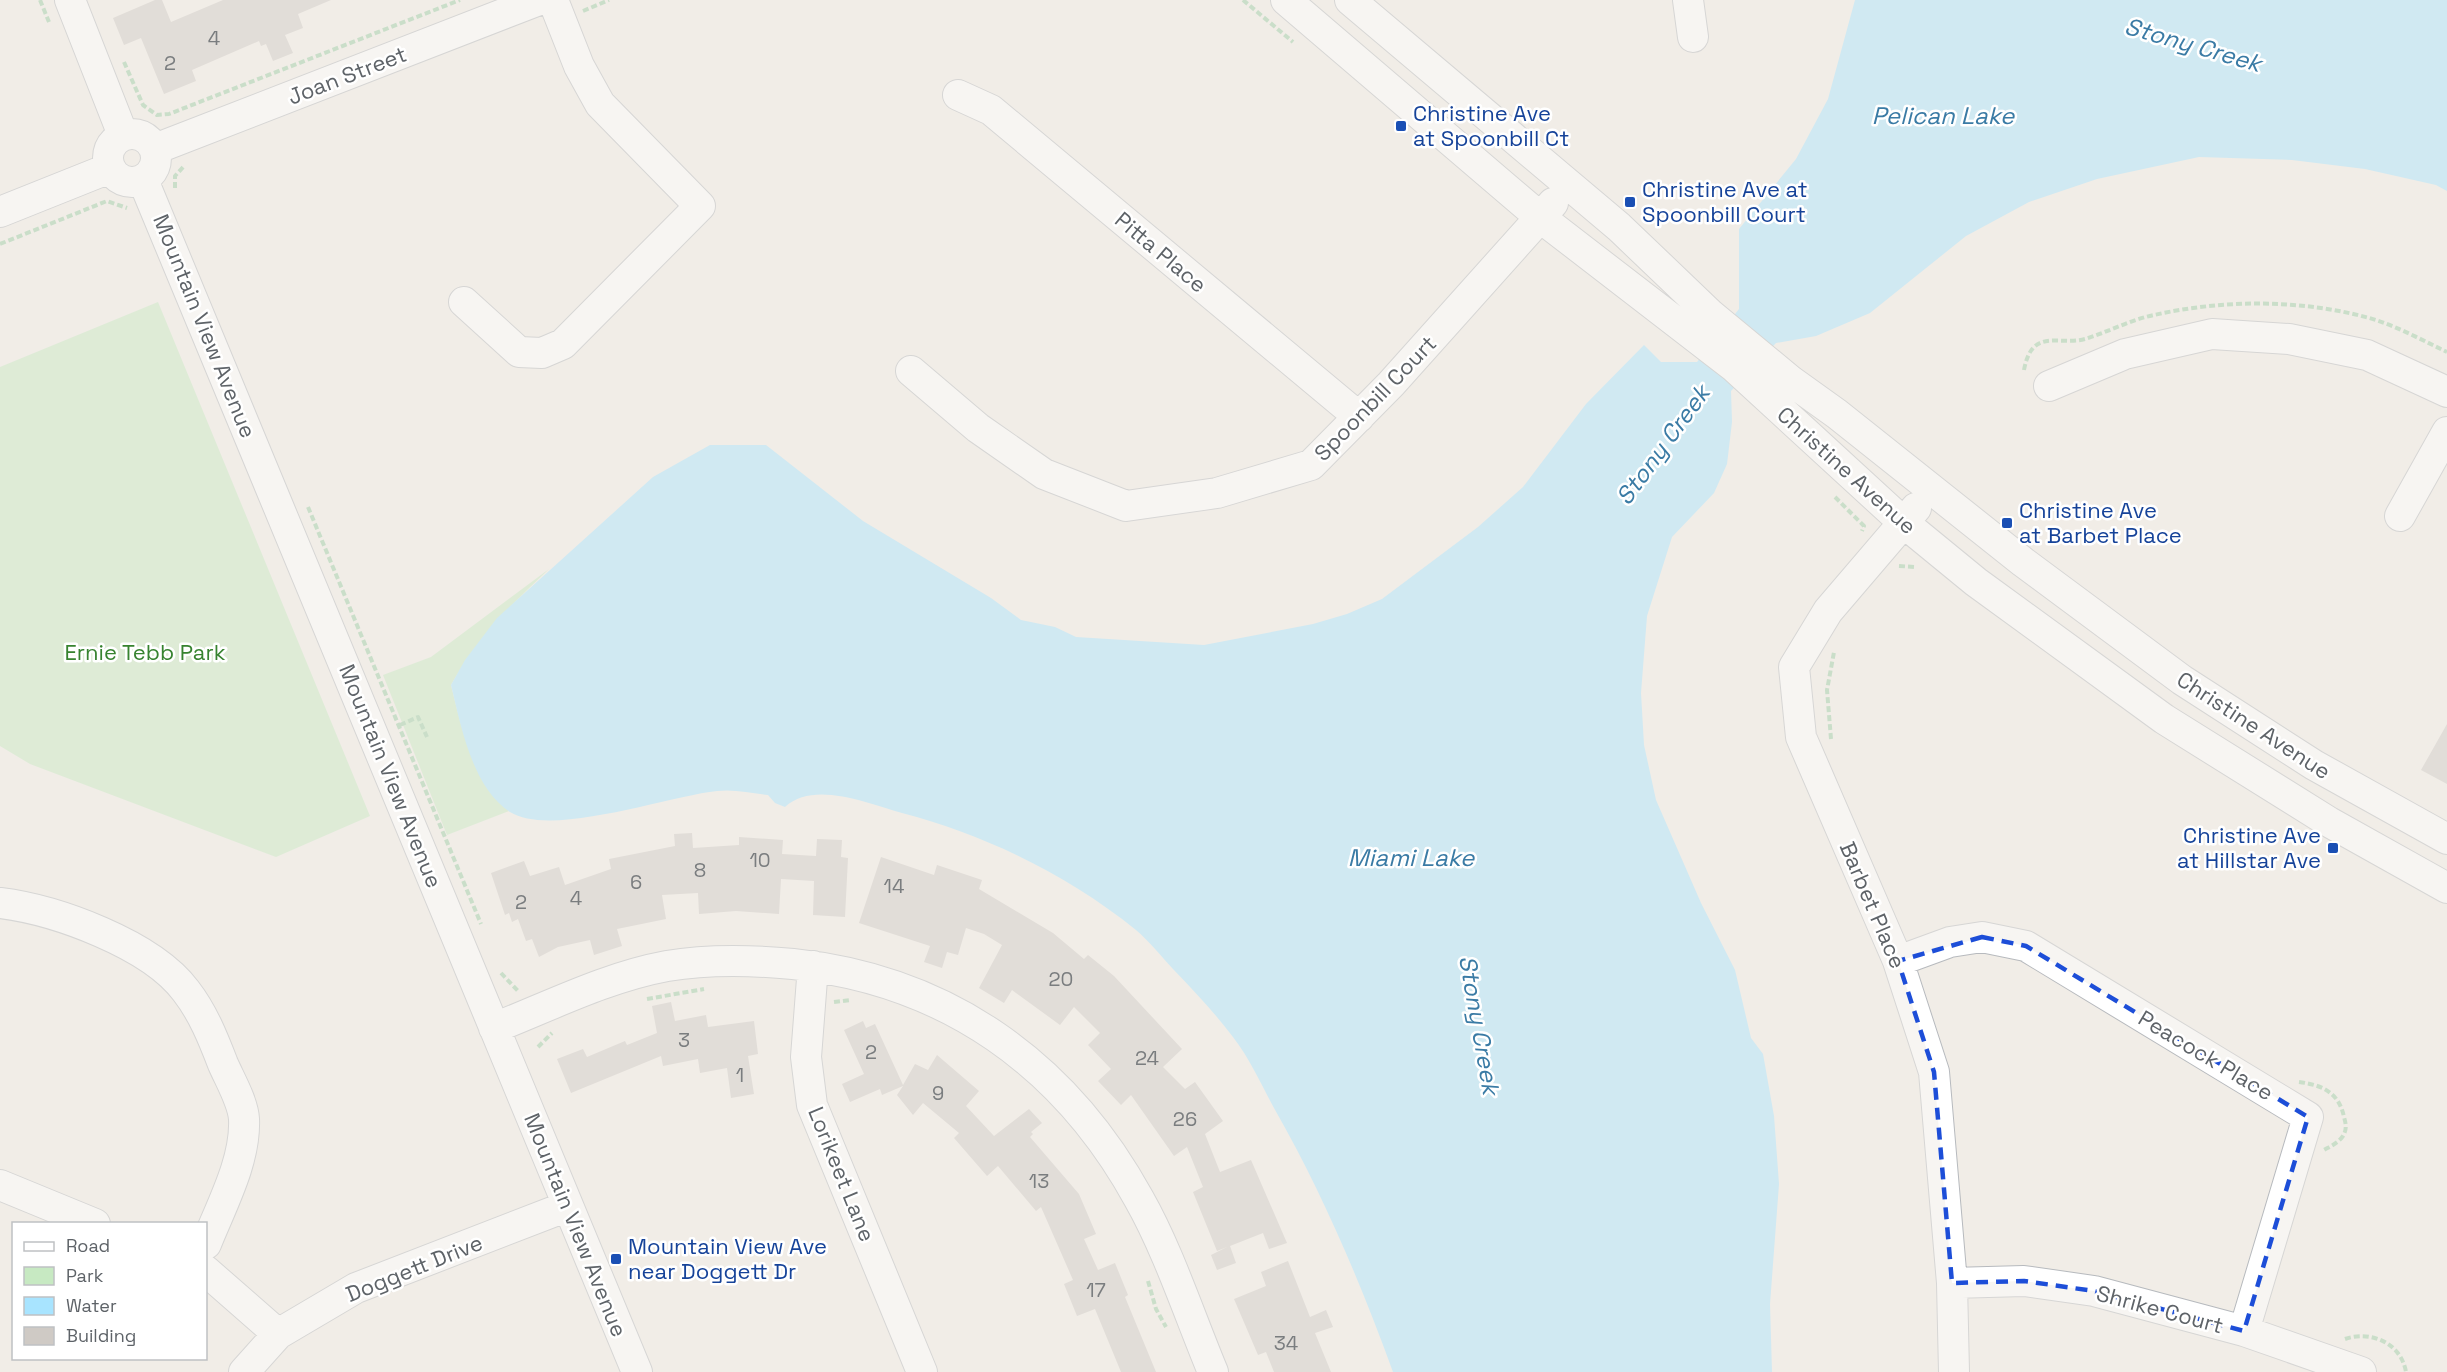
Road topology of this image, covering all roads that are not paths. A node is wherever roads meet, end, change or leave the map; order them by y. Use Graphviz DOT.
graph roads {
  1 [pos="70,0"];
  2 [pos="539,0"];
  3 [pos="553,0"];
  4 [pos="1286,0"];
  5 [pos="1350,0"];
  6 [pos="1688,0"];
  7 [pos="1693,37"];
  8 [pos="958,95"];
  9 [pos="123,135"];
  10 [pos="155,149"];
  11 [pos="110,168"];
  12 [pos="144,180"];
  13 [pos="1569,184"];
  14 [pos="0,212"];
  15 [pos="1541,218"];
  16 [pos="464,302"];
  17 [pos="1702,324"];
  18 [pos="911,371"];
  19 [pos="2049,386"];
  20 [pos="1782,391"];
  21 [pos="2447,392"];
  22 [pos="1359,417"];
  23 [pos="2447,432"];
  24 [pos="1930,489"];
  25 [pos="2400,516"];
  26 [pos="1904,523"];
  27 [pos="2447,839"];
  28 [pos="2447,888"];
  29 [pos="0,903"];
  30 [pos="1898,961"];
  31 [pos="813,966"];
  32 [pos="494,1028"];
  33 [pos="0,1185"];
  34 [pos="568,1206"];
  35 [pos="90,1222"];
  36 [pos="207,1241"];
  37 [pos="207,1272"];
  38 [pos="1952,1283"];
  39 [pos="2244,1331"];
  40 [pos="278,1334"];
  41 [pos="244,1372"];
  42 [pos="637,1372"];
  43 [pos="922,1372"];
  44 [pos="1213,1372"];
  45 [pos="1954,1372"];
  46 [pos="2361,1372"];
  1 -- 9 [label="street"];
  2 -- 10 [label="street, Joan Street"];
  3 -- 16 [label="street"];
  4 -- 15 [label="street, Christine Avenue"];
  5 -- 13 [label="street, Christine Avenue"];
  6 -- 7 [label="street"];
  8 -- 22 [label="street, Pitta Place"];
  9 -- 10 [label="street"];
  9 -- 11 [label="street"];
  10 -- 12 [label="street"];
  11 -- 12 [label="street"];
  11 -- 14 [label="street"];
  12 -- 32 [label="street, Mountain View Avenue"];
  13 -- 15 [label="street, Spoonbill Court"];
  13 -- 17 [label="street, Christine Avenue"];
  15 -- 17 [label="street, Christine Avenue"];
  15 -- 22 [label="street, Spoonbill Court"];
  17 -- 20 [label="street, Christine Avenue"];
  18 -- 22 [label="street, Spoonbill Court"];
  19 -- 21 [label="street"];
  20 -- 24 [label="street, Christine Avenue"];
  20 -- 26 [label="street, Christine Avenue"];
  23 -- 25 [label="street"];
  24 -- 26 [label="street, Barbet Place"];
  24 -- 27 [label="street, Christine Avenue"];
  26 -- 28 [label="street, Christine Avenue"];
  26 -- 30 [label="street, Barbet Place"];
  29 -- 36 [label="street"];
  30 -- 38 [label="street, Barbet Place"];
  30 -- 39 [label="street, Peacock Place"];
  31 -- 32 [label="street"];
  31 -- 43 [label="street, Lorikeet Lane"];
  31 -- 44 [label="street"];
  32 -- 34 [label="street, Mountain View Avenue"];
  33 -- 35 [label="street"];
  34 -- 40 [label="street, Doggett Drive"];
  34 -- 42 [label="street, Mountain View Avenue"];
  37 -- 40 [label="street"];
  38 -- 39 [label="street, Shrike Court"];
  38 -- 45 [label="street, Barbet Place"];
  39 -- 46 [label="street, Shrike Court"];
  40 -- 41 [label="street, Doggett Drive"];
}
